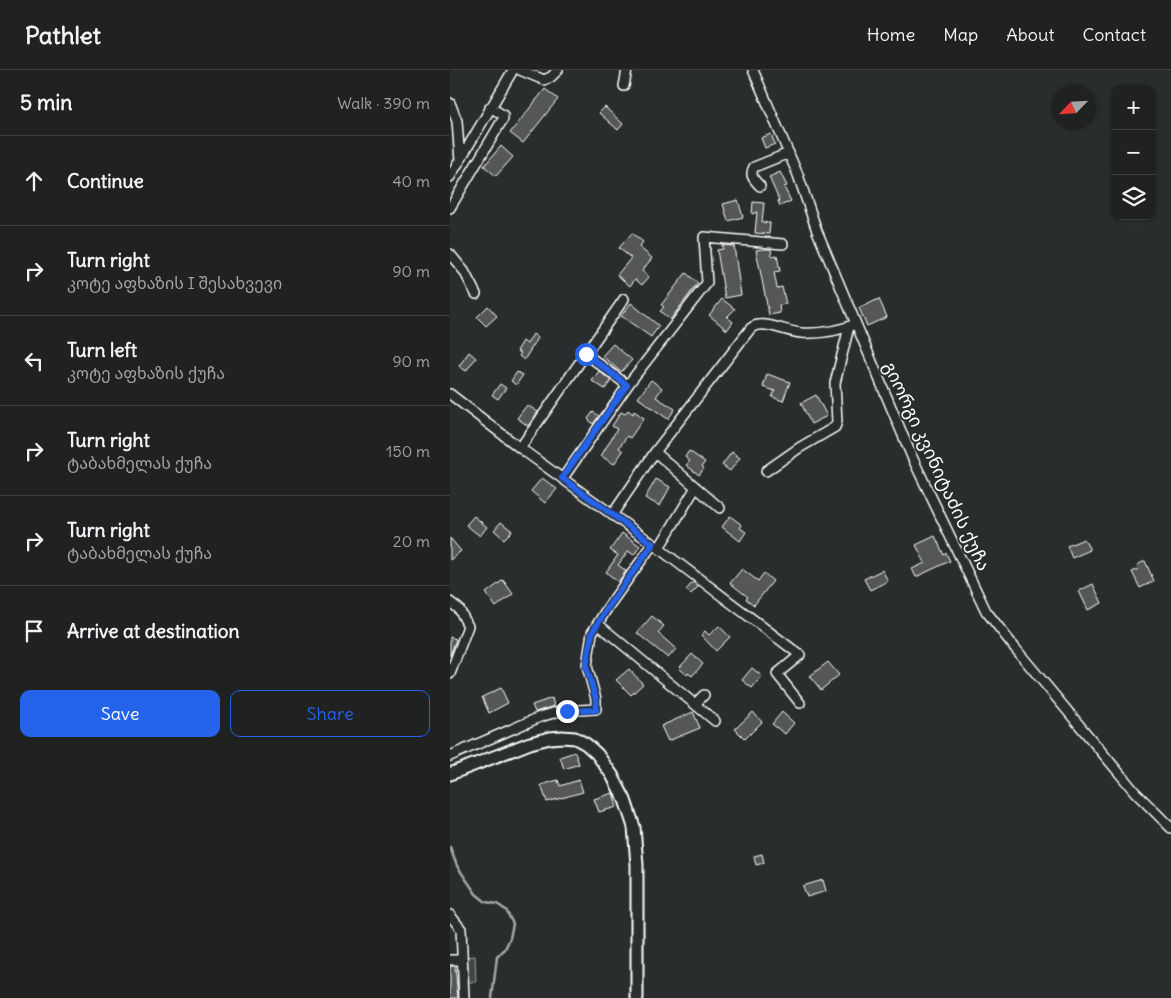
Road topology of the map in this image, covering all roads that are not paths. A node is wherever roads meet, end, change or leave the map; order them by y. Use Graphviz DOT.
graph roads {
  1 [pos="513,70"];
  2 [pos="520,70"];
  3 [pos="558,70"];
  4 [pos="627,70"];
  5 [pos="753,70"];
  6 [pos="624,86"];
  7 [pos="450,103"];
  8 [pos="490,107"];
  9 [pos="476,131"];
  10 [pos="491,140"];
  11 [pos="789,153"];
  12 [pos="460,161"];
  13 [pos="450,177"];
  14 [pos="760,186"];
  15 [pos="450,208"];
  16 [pos="783,244"];
  17 [pos="450,254"];
  18 [pos="476,294"];
  19 [pos="624,299"];
  20 [pos="852,326"];
  21 [pos="586,354"];
  22 [pos="627,385"];
  23 [pos="450,394"];
  24 [pos="520,448"];
  25 [pos="655,452"];
  26 [pos="766,471"];
  27 [pos="562,478"];
  28 [pos="696,487"];
  29 [pos="720,508"];
  30 [pos="612,515"];
  31 [pos="656,546"];
  32 [pos="450,602"];
  33 [pos="598,624"];
  34 [pos="450,674"];
  35 [pos="704,694"];
  36 [pos="800,703"];
  37 [pos="696,704"];
  38 [pos="715,720"];
  39 [pos="450,756"];
  40 [pos="450,774"];
  41 [pos="1171,828"];
  42 [pos="450,915"];
  43 [pos="450,960"];
  44 [pos="462,960"];
  45 [pos="464,998"];
  46 [pos="637,998"];
  1 -- 8 [label="street"];
  2 -- 3 [label="street"];
  4 -- 6 [label="street"];
  5 -- 11 [label="street, გიორგი კვინიტაძის ქუჩა"];
  7 -- 12 [label="street"];
  8 -- 9 [label="street"];
  8 -- 10 [label="street"];
  9 -- 10 [label="street"];
  9 -- 12 [label="street"];
  10 -- 15 [label="street"];
  11 -- 14 [label="street"];
  11 -- 20 [label="street, გიორგი კვინიტაძის ქუჩა"];
  12 -- 13 [label="street"];
  16 -- 22 [label="street"];
  17 -- 18 [label="street"];
  19 -- 21 [label="street"];
  20 -- 25 [label="street"];
  20 -- 26 [label="street"];
  20 -- 41 [label="street, გიორგი კვინიტაძის ქუჩა"];
  21 -- 22 [label="street"];
  21 -- 24 [label="street"];
  22 -- 27 [label="street"];
  23 -- 24 [label="street"];
  24 -- 27 [label="street"];
  25 -- 28 [label="street"];
  25 -- 30 [label="street"];
  27 -- 30 [label="street"];
  28 -- 29 [label="street"];
  28 -- 31 [label="street"];
  30 -- 31 [label="street"];
  31 -- 33 [label="street"];
  31 -- 36 [label="street"];
  32 -- 34 [label="street"];
  33 -- 37 [label="street"];
  33 -- 39 [label="street"];
  35 -- 37 [label="street"];
  37 -- 38 [label="street"];
  40 -- 46 [label="main road"];
  42 -- 44 [label="street"];
  43 -- 44 [label="street"];
  44 -- 45 [label="street"];
}
